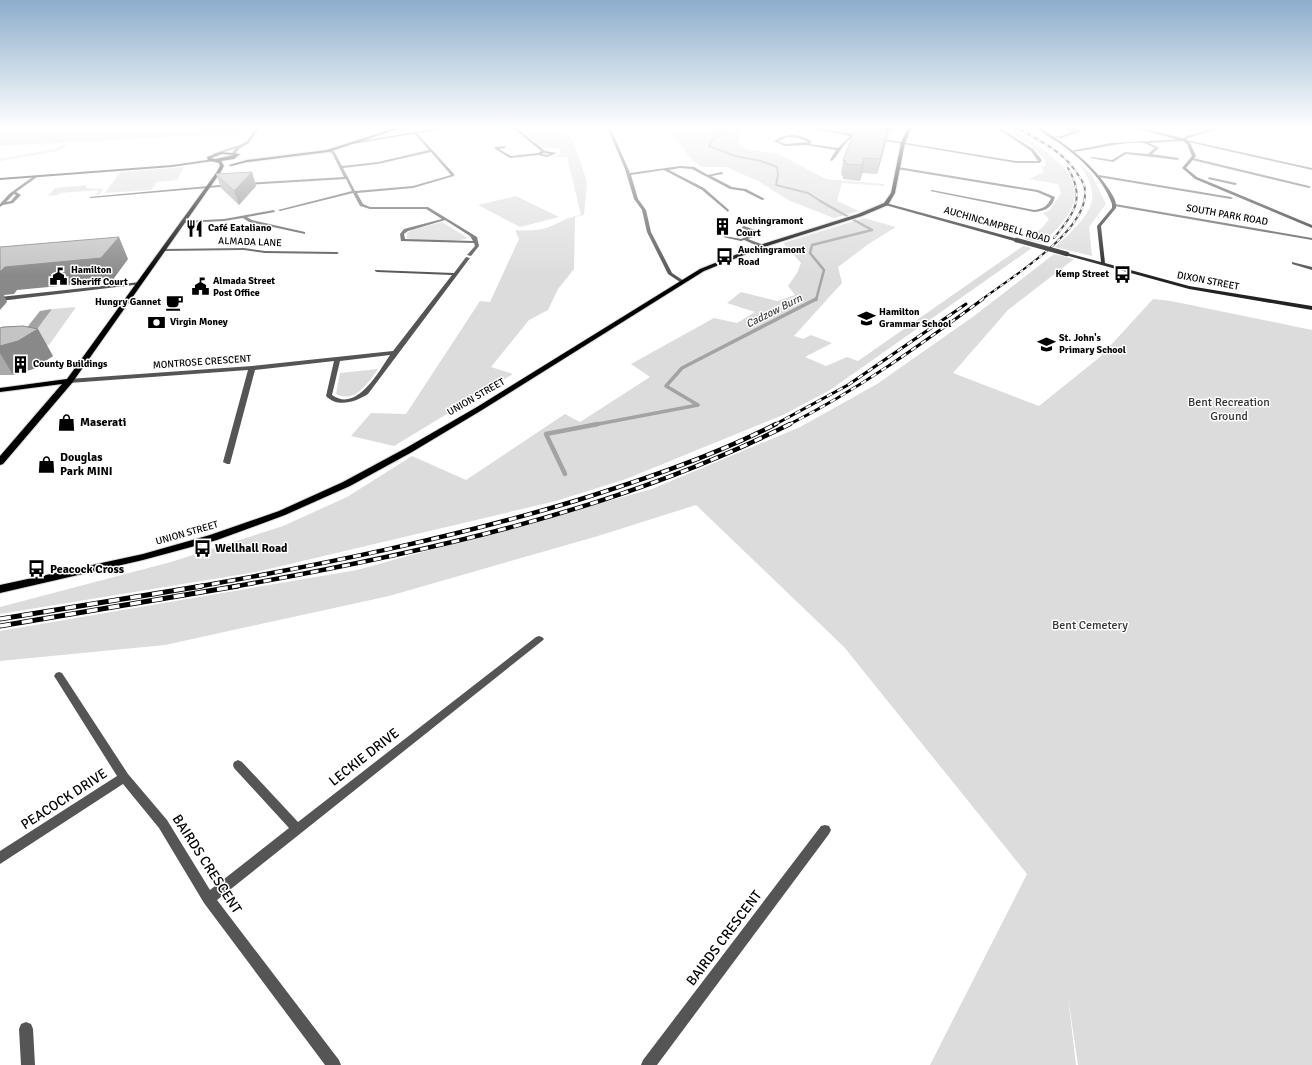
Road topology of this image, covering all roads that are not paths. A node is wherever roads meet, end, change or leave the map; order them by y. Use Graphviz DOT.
graph roads {
  1 [pos="1099,176"];
  2 [pos="35,177"];
  3 [pos="39,177"];
  4 [pos="215,177"];
  5 [pos="222,177"];
  6 [pos="447,177"];
  7 [pos="629,177"];
  8 [pos="680,177"];
  9 [pos="708,177"];
  10 [pos="896,177"];
  11 [pos="951,177"];
  12 [pos="1103,177"];
  13 [pos="1194,177"];
  14 [pos="1228,177"];
  15 [pos="1269,177"];
  16 [pos="347,178"];
  17 [pos="1209,178"];
  18 [pos="0,179"];
  19 [pos="1223,180"];
  20 [pos="235,184"];
  21 [pos="243,184"];
  22 [pos="1234,184"];
  23 [pos="208,187"];
  24 [pos="1311,187"];
  25 [pos="932,191"];
  26 [pos="353,192"];
  27 [pos="91,197"];
  28 [pos="1231,198"];
  29 [pos="763,199"];
  30 [pos="886,204"];
  31 [pos="1,205"];
  32 [pos="1115,205"];
  33 [pos="280,210"];
  34 [pos="274,211"];
  35 [pos="728,211"];
  36 [pos="244,217"];
  37 [pos="445,220"];
  38 [pos="184,222"];
  39 [pos="744,227"];
  40 [pos="1312,227"];
  41 [pos="303,233"];
  42 [pos="725,237"];
  43 [pos="745,239"];
  44 [pos="1312,239"];
  45 [pos="476,242"];
  46 [pos="762,246"];
  47 [pos="163,250"];
  48 [pos="337,253"];
  49 [pos="1294,263"];
  50 [pos="1102,264"];
  51 [pos="1312,269"];
  52 [pos="377,271"];
  53 [pos="454,274"];
  54 [pos="682,281"];
  55 [pos="140,283"];
  56 [pos="0,299"];
  57 [pos="1312,308"];
  58 [pos="395,353"];
  59 [pos="337,359"];
  60 [pos="252,368"];
  61 [pos="69,381"];
  62 [pos="0,390"];
  63 [pos="0,462"];
  64 [pos="227,462"];
  65 [pos="0,590"];
  66 [pos="539,639"];
  67 [pos="59,676"];
  68 [pos="238,765"];
  69 [pos="124,777"];
  70 [pos="297,829"];
  71 [pos="825,830"];
  72 [pos="0,858"];
  73 [pos="208,899"];
  74 [pos="26,1029"];
  75 [pos="28,1065"];
  76 [pos="334,1065"];
  77 [pos="648,1065"];
  1 -- 32 [label="street"];
  2 -- 3 [label="street"];
  2 -- 18 [label="street"];
  2 -- 31 [label="street"];
  4 -- 23 [label="main road"];
  5 -- 23 [label="main road"];
  6 -- 26 [label="street"];
  7 -- 54 [label="street"];
  8 -- 35 [label="street"];
  9 -- 29 [label="street"];
  10 -- 30 [label="main road"];
  11 -- 25 [label="street"];
  12 -- 28 [label="street"];
  13 -- 40 [label="street"];
  14 -- 19 [label="street"];
  15 -- 24 [label="street"];
  16 -- 21 [label="street"];
  16 -- 26 [label="street"];
  17 -- 19 [label="street"];
  19 -- 22 [label="street"];
  20 -- 23 [label="street"];
  23 -- 27 [label="street"];
  23 -- 38 [label="main road"];
  26 -- 33 [label="street"];
  26 -- 37 [label="street"];
  30 -- 46 [label="main road, UNION STREET"];
  30 -- 50 [label="street, AUCHINCAMPBELL ROAD, bridge"];
  32 -- 44 [label="street, SOUTH PARK ROAD"];
  32 -- 50 [label="street"];
  34 -- 36 [label="street"];
  36 -- 38 [label="street"];
  36 -- 41 [label="street"];
  37 -- 45 [label="street"];
  37 -- 45 [label="street"];
  38 -- 47 [label="main road"];
  39 -- 43 [label="street"];
  42 -- 43 [label="street"];
  43 -- 46 [label="street"];
  45 -- 53 [label="street"];
  46 -- 54 [label="main road, UNION STREET"];
  47 -- 48 [label="street, ALMADA LANE"];
  47 -- 55 [label="main road"];
  49 -- 51 [label="street"];
  50 -- 57 [label="street, DIXON STREET"];
  52 -- 53 [label="street"];
  53 -- 58 [label="street"];
  54 -- 65 [label="main road, UNION STREET"];
  55 -- 56 [label="street"];
  55 -- 61 [label="main road"];
  58 -- 59 [label="street, MONTROSE CRESCENT"];
  58 -- 59 [label="street"];
  59 -- 60 [label="street, MONTROSE CRESCENT"];
  60 -- 61 [label="street, MONTROSE CRESCENT"];
  60 -- 64 [label="street"];
  61 -- 62 [label="main road"];
  61 -- 63 [label="main road"];
  66 -- 70 [label="street, LECKIE DRIVE"];
  67 -- 69 [label="street, BAIRDS CRESCENT"];
  68 -- 70 [label="street"];
  69 -- 72 [label="street, PEACOCK DRIVE"];
  69 -- 73 [label="street, BAIRDS CRESCENT"];
  70 -- 73 [label="street, LECKIE DRIVE"];
  71 -- 77 [label="street, BAIRDS CRESCENT"];
  73 -- 76 [label="street, BAIRDS CRESCENT"];
  74 -- 75 [label="street"];
}
